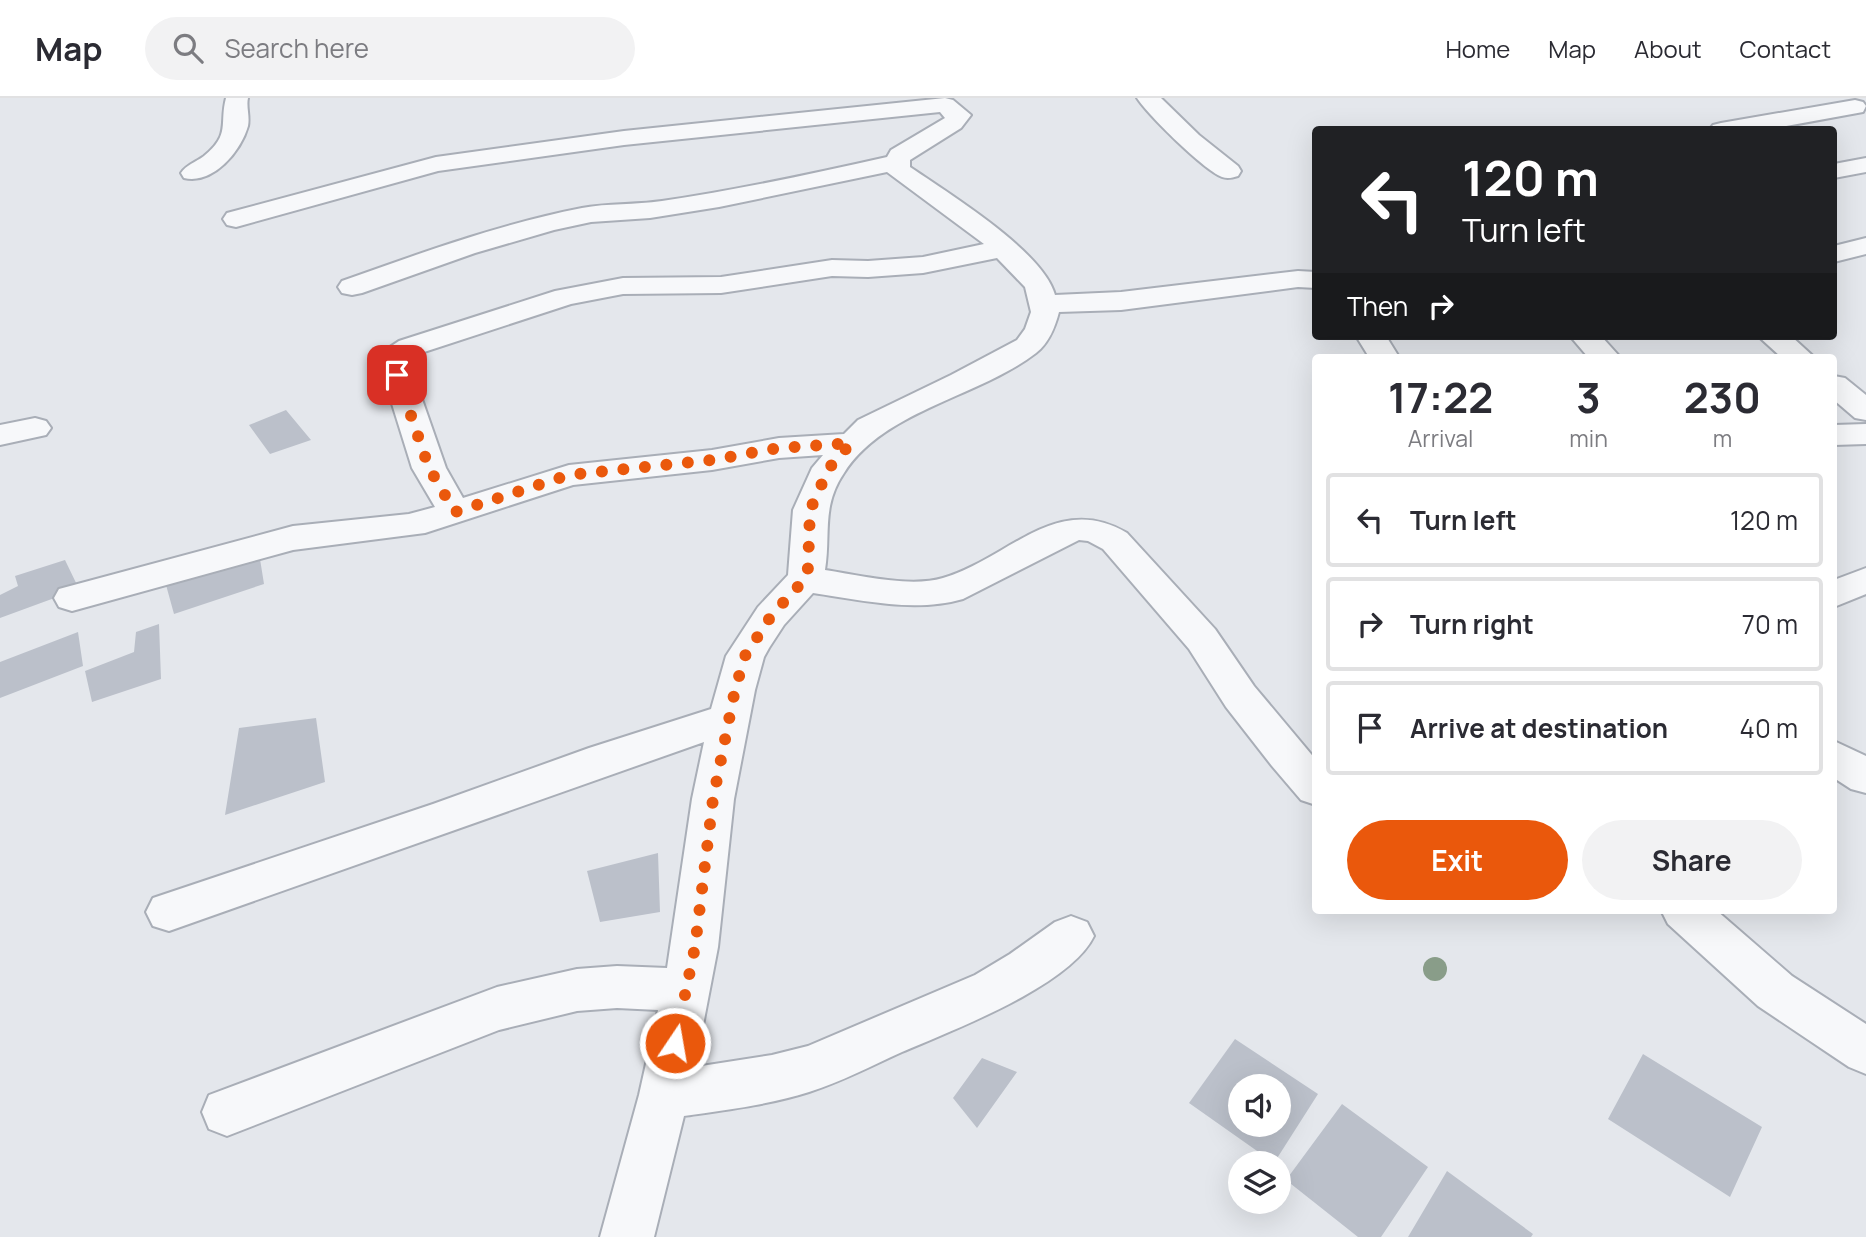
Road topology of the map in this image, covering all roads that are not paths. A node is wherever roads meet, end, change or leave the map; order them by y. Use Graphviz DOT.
graph roads {
  1 [pos="237,98"];
  2 [pos="1148,98"];
  3 [pos="966,105"];
  4 [pos="1854,106"];
  5 [pos="1743,126"];
  6 [pos="896,162"];
  7 [pos="1866,165"];
  8 [pos="1837,170"];
  9 [pos="1229,171"];
  10 [pos="193,173"];
  11 [pos="236,219"];
  12 [pos="1866,246"];
  13 [pos="1004,248"];
  14 [pos="1837,253"];
  15 [pos="1312,280"];
  16 [pos="352,287"];
  17 [pos="1045,304"];
  18 [pos="1589,340"];
  19 [pos="1778,340"];
  20 [pos="1602,354"];
  21 [pos="1795,354"];
  22 [pos="1837,387"];
  23 [pos="1866,411"];
  24 [pos="35,428"];
  25 [pos="0,435"];
  26 [pos="851,443"];
  27 [pos="455,512"];
  28 [pos="804,580"];
  29 [pos="1866,580"];
  30 [pos="1837,593"];
  31 [pos="72,598"];
  32 [pos="730,718"];
  33 [pos="1837,759"];
  34 [pos="1866,777"];
  35 [pos="1312,783"];
  36 [pos="169,912"];
  37 [pos="1688,914"];
  38 [pos="1071,936"];
  39 [pos="686,990"];
  40 [pos="1866,1051"];
  41 [pos="664,1095"];
  42 [pos="228,1112"];
  43 [pos="627,1237"];
  1 -- 10 [label="street"];
  2 -- 9 [label="street"];
  3 -- 6 [label="street"];
  3 -- 11 [label="street"];
  4 -- 5 [label="street"];
  6 -- 13 [label="street"];
  6 -- 16 [label="street"];
  7 -- 8 [label="street"];
  12 -- 14 [label="street"];
  13 -- 17 [label="street"];
  13 -- 27 [label="street"];
  15 -- 17 [label="street"];
  17 -- 26 [label="street"];
  18 -- 20 [label="street"];
  19 -- 21 [label="street"];
  22 -- 23 [label="street"];
  24 -- 25 [label="street"];
  26 -- 27 [label="street"];
  26 -- 28 [label="street"];
  27 -- 31 [label="street"];
  28 -- 32 [label="street"];
  28 -- 35 [label="street"];
  29 -- 30 [label="street"];
  32 -- 36 [label="street"];
  32 -- 39 [label="street"];
  33 -- 34 [label="street"];
  37 -- 40 [label="street"];
  38 -- 41 [label="street"];
  39 -- 41 [label="street"];
  39 -- 42 [label="street"];
  41 -- 43 [label="street"];
}
